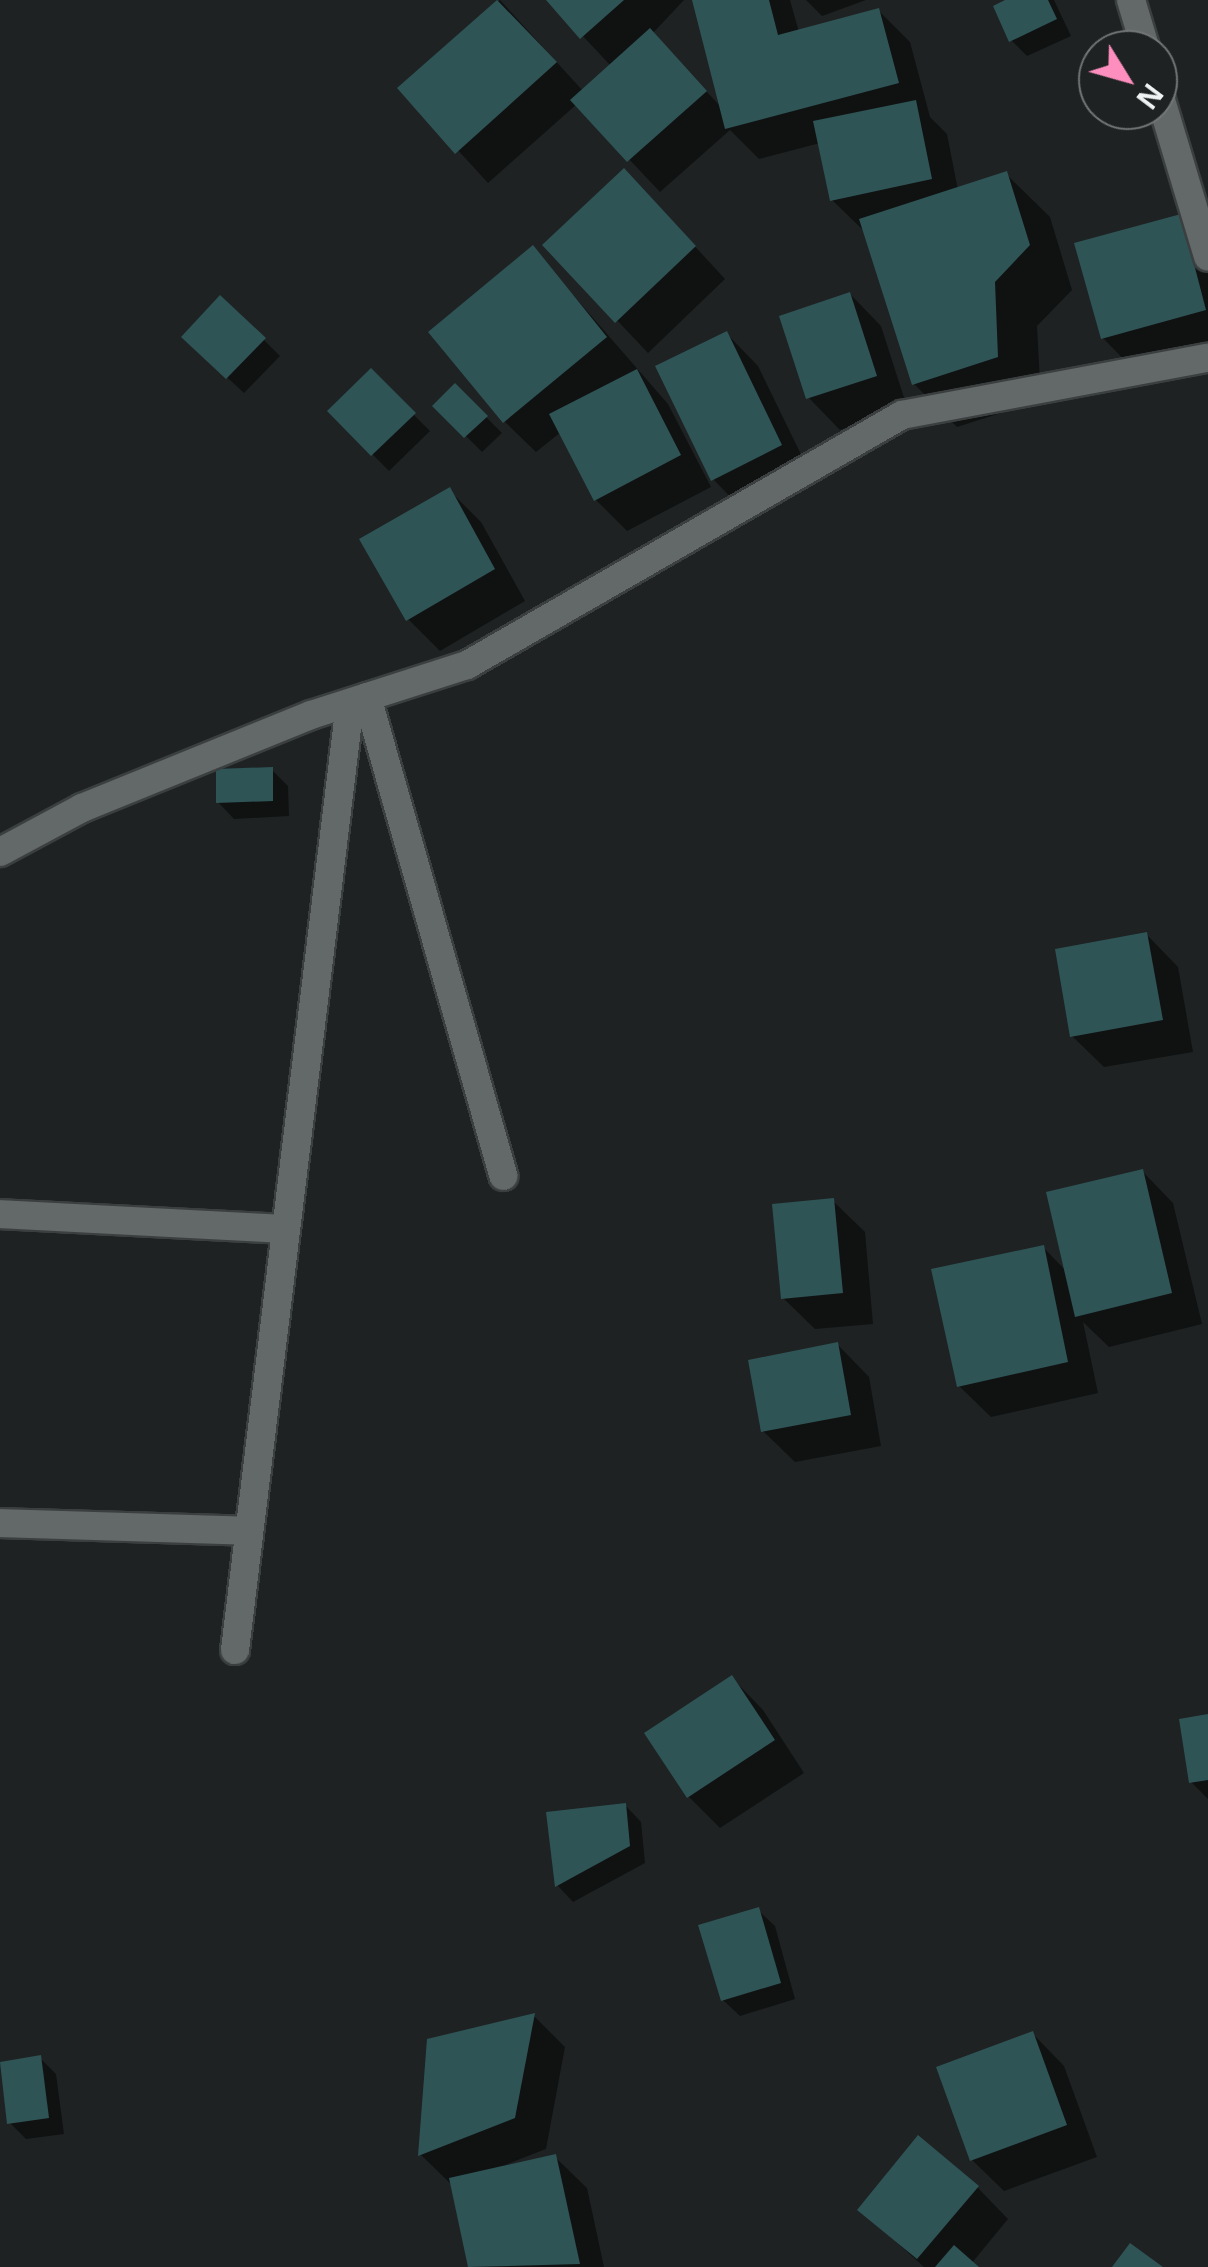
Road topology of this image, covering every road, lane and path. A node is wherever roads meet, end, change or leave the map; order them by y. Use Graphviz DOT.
graph roads {
  1 [pos="1131,0"];
  2 [pos="1140,30"];
  3 [pos="1170,130"];
  4 [pos="1208,257"];
  5 [pos="1208,358"];
  6 [pos="358,700"];
  7 [pos="0,852"];
  8 [pos="503,1176"];
  9 [pos="0,1214"];
  10 [pos="286,1228"];
  11 [pos="0,1523"];
  12 [pos="248,1531"];
  13 [pos="234,1650"];
  1 -- 2 [label="street"];
  3 -- 4 [label="street"];
  5 -- 6 [label="street"];
  6 -- 7 [label="street"];
  6 -- 8 [label="street"];
  6 -- 10 [label="street"];
  9 -- 10 [label="street"];
  10 -- 12 [label="street"];
  11 -- 12 [label="street"];
  12 -- 13 [label="street"];
}
